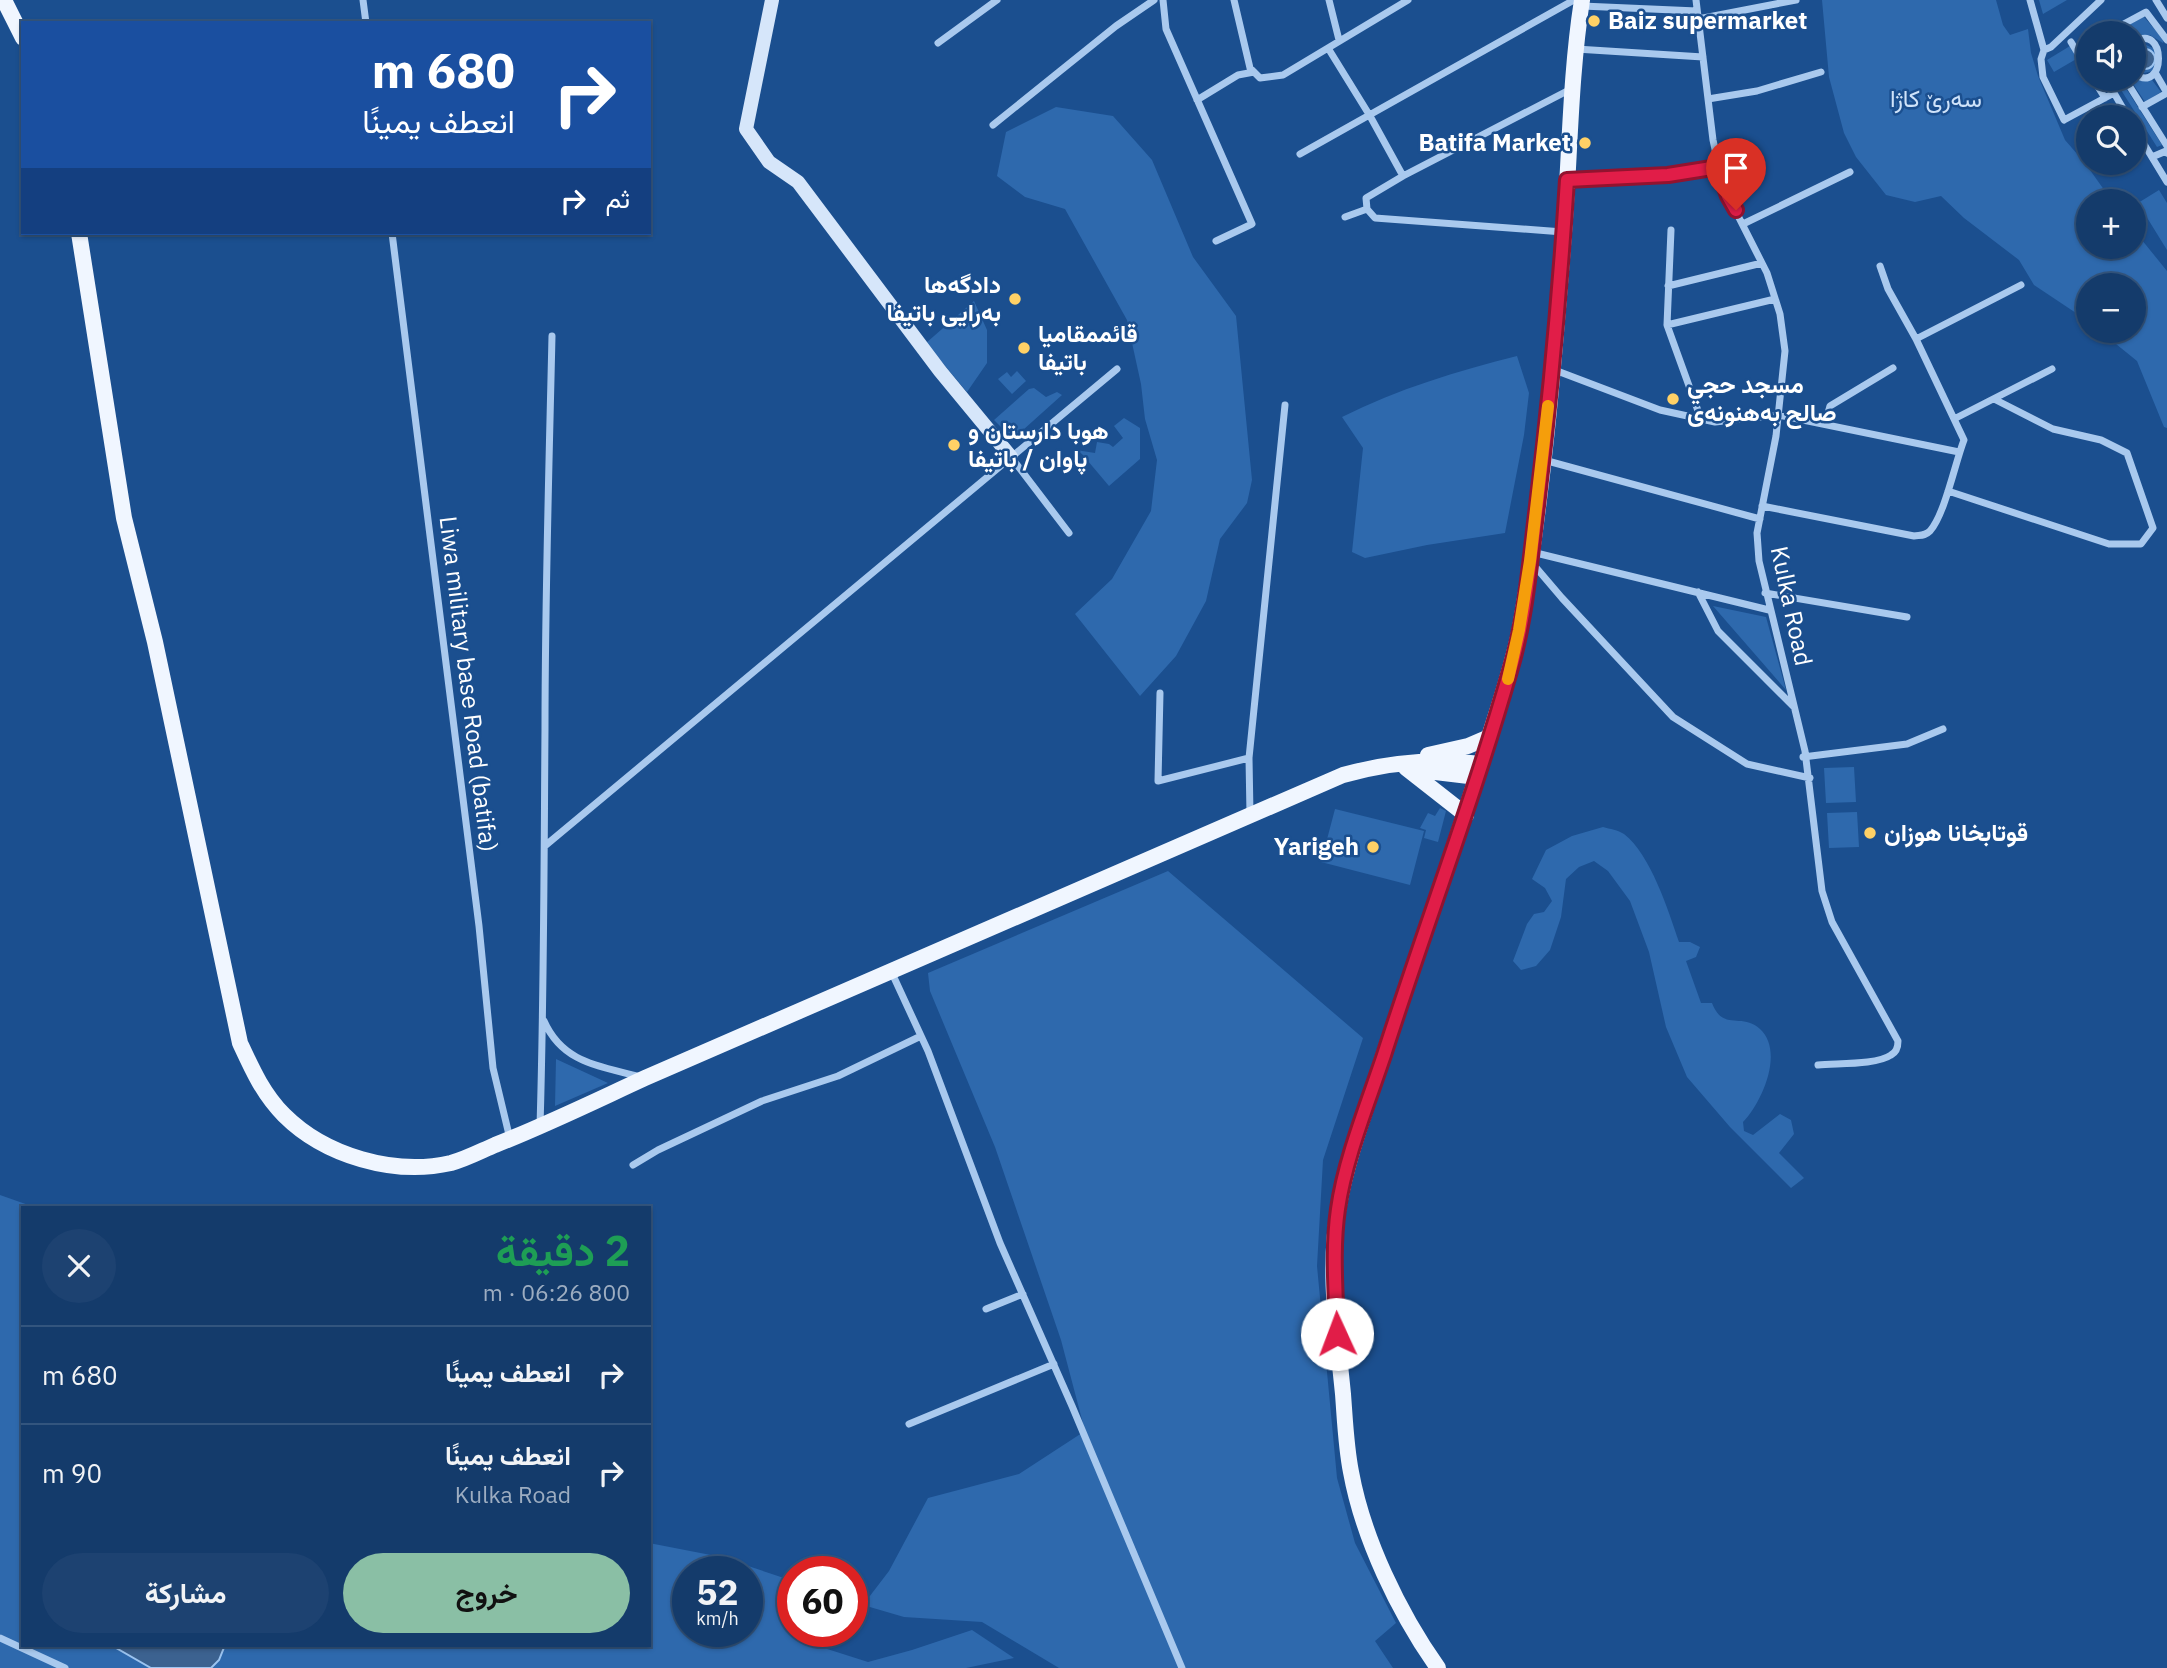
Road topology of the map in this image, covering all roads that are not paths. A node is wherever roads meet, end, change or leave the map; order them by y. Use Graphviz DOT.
graph roads {
  1 [pos="4,0"];
  2 [pos="363,0"];
  3 [pos="772,0"];
  4 [pos="997,0"];
  5 [pos="1154,0"];
  6 [pos="1163,0"];
  7 [pos="1234,0"];
  8 [pos="1329,0"];
  9 [pos="1408,0"];
  10 [pos="1696,0"];
  11 [pos="1796,0"];
  12 [pos="2030,0"];
  13 [pos="2101,0"];
  14 [pos="2156,0"];
  15 [pos="1579,2"];
  16 [pos="1698,15"];
  17 [pos="2167,18"];
  18 [pos="366,21"];
  19 [pos="2130,21"];
  20 [pos="21,34"];
  21 [pos="2146,39"];
  22 [pos="1339,40"];
  23 [pos="938,43"];
  24 [pos="2071,43"];
  25 [pos="2165,45"];
  26 [pos="1328,48"];
  27 [pos="1576,49"];
  28 [pos="2044,50"];
  29 [pos="2076,51"];
  30 [pos="1703,57"];
  31 [pos="1254,72"];
  32 [pos="1821,72"];
  33 [pos="2156,74"];
  34 [pos="2146,77"];
  35 [pos="1573,88"];
  36 [pos="2101,91"];
  37 [pos="2167,93"];
  38 [pos="2105,98"];
  39 [pos="1708,99"];
  40 [pos="1197,100"];
  41 [pos="2121,105"];
  42 [pos="2146,105"];
  43 [pos="2146,114"];
  44 [pos="1370,116"];
  45 [pos="993,125"];
  46 [pos="2146,147"];
  47 [pos="2167,150"];
  48 [pos="1300,154"];
  49 [pos="2152,157"];
  50 [pos="1718,167"];
  51 [pos="1850,172"];
  52 [pos="1404,176"];
  53 [pos="1567,180"];
  54 [pos="2167,182"];
  55 [pos="1367,209"];
  56 [pos="1345,217"];
  57 [pos="1743,224"];
  58 [pos="1671,230"];
  59 [pos="1564,232"];
  60 [pos="79,235"];
  61 [pos="392,235"];
  62 [pos="1216,241"];
  63 [pos="1762,263"];
  64 [pos="1880,266"];
  65 [pos="2021,285"];
  66 [pos="1668,286"];
  67 [pos="1775,299"];
  68 [pos="1667,325"];
  69 [pos="552,336"];
  70 [pos="1916,339"];
  71 [pos="1894,368"];
  72 [pos="1117,369"];
  73 [pos="1552,369"];
  74 [pos="2052,369"];
  75 [pos="1994,399"];
  76 [pos="1285,405"];
  77 [pos="1778,415"];
  78 [pos="1702,419"];
  79 [pos="1954,419"];
  80 [pos="1825,424"];
  81 [pos="1959,452"];
  82 [pos="1011,457"];
  83 [pos="1543,460"];
  84 [pos="1948,491"];
  85 [pos="1762,506"];
  86 [pos="1760,519"];
  87 [pos="1069,533"];
  88 [pos="1531,556"];
  89 [pos="1698,592"];
  90 [pos="1766,593"];
  91 [pos="1769,610"];
  92 [pos="1907,617"];
  93 [pos="1160,693"];
  94 [pos="1794,706"];
  95 [pos="1942,729"];
  96 [pos="1489,737"];
  97 [pos="1804,757"];
  98 [pos="1249,758"];
  99 [pos="1404,766"];
  100 [pos="1479,771"];
  101 [pos="1810,778"];
  102 [pos="1250,814"];
  103 [pos="1466,815"];
  104 [pos="546,845"];
  105 [pos="891,971"];
  106 [pos="543,1019"];
  107 [pos="921,1036"];
  108 [pos="1818,1065"];
  109 [pos="645,1078"];
  110 [pos="540,1127"];
  111 [pos="510,1139"];
  112 [pos="633,1165"];
  113 [pos="1023,1294"];
  114 [pos="986,1309"];
  115 [pos="1054,1364"];
  116 [pos="909,1424"];
  117 [pos="0,1638"];
  118 [pos="65,1668"];
  119 [pos="1182,1668"];
  120 [pos="1438,1668"];
  1 -- 20 [label="main road"];
  2 -- 18 [label="street"];
  3 -- 82 [label="street"];
  4 -- 23 [label="street"];
  5 -- 45 [label="street"];
  6 -- 40 [label="street"];
  7 -- 31 [label="street"];
  8 -- 22 [label="street"];
  9 -- 22 [label="street"];
  10 -- 16 [label="street, Kulka Road"];
  11 -- 16 [label="street"];
  12 -- 28 [label="street"];
  13 -- 28 [label="street"];
  14 -- 17 [label="street"];
  15 -- 16 [label="street"];
  15 -- 27 [label="main road"];
  15 -- 44 [label="street"];
  16 -- 30 [label="street, Kulka Road"];
  19 -- 25 [label="street"];
  21 -- 25 [label="street"];
  22 -- 26 [label="street"];
  24 -- 29 [label="street"];
  25 -- 33 [label="street"];
  26 -- 31 [label="street"];
  26 -- 44 [label="street"];
  27 -- 30 [label="street"];
  27 -- 35 [label="main road"];
  28 -- 38 [label="street"];
  30 -- 39 [label="street, Kulka Road"];
  31 -- 40 [label="street"];
  32 -- 39 [label="street"];
  33 -- 34 [label="street"];
  33 -- 37 [label="street"];
  35 -- 52 [label="street"];
  35 -- 53 [label="main road"];
  36 -- 38 [label="street"];
  37 -- 42 [label="street"];
  38 -- 41 [label="street"];
  39 -- 50 [label="street, Kulka Road"];
  40 -- 62 [label="street"];
  43 -- 47 [label="street"];
  44 -- 48 [label="street"];
  44 -- 52 [label="street"];
  46 -- 49 [label="street"];
  47 -- 49 [label="street"];
  49 -- 54 [label="street"];
  50 -- 53 [label="street"];
  50 -- 57 [label="street, Kulka Road"];
  51 -- 57 [label="street"];
  52 -- 55 [label="street"];
  53 -- 59 [label="main road"];
  55 -- 56 [label="street"];
  55 -- 59 [label="street"];
  57 -- 63 [label="street, Kulka Road"];
  58 -- 66 [label="street"];
  59 -- 73 [label="main road"];
  60 -- 111 [label="main road"];
  61 -- 111 [label="street, Liwa military base Road (batifa)"];
  63 -- 66 [label="street"];
  63 -- 67 [label="street, Kulka Road"];
  64 -- 70 [label="street"];
  65 -- 70 [label="street"];
  66 -- 68 [label="street"];
  67 -- 68 [label="street"];
  67 -- 77 [label="street, Kulka Road"];
  68 -- 78 [label="street"];
  69 -- 104 [label="street"];
  70 -- 79 [label="street"];
  71 -- 80 [label="street"];
  72 -- 82 [label="street"];
  73 -- 78 [label="street"];
  73 -- 83 [label="main road"];
  74 -- 75 [label="street"];
  75 -- 79 [label="street"];
  75 -- 84 [label="street"];
  76 -- 98 [label="street"];
  77 -- 78 [label="street"];
  77 -- 80 [label="street"];
  77 -- 85 [label="street, Kulka Road"];
  79 -- 81 [label="street"];
  80 -- 81 [label="street"];
  81 -- 84 [label="street"];
  82 -- 87 [label="street"];
  82 -- 104 [label="street"];
  83 -- 86 [label="street"];
  83 -- 88 [label="main road"];
  84 -- 85 [label="street"];
  85 -- 86 [label="street, Kulka Road"];
  86 -- 90 [label="street, Kulka Road"];
  88 -- 89 [label="street"];
  88 -- 96 [label="main road"];
  88 -- 101 [label="street"];
  89 -- 91 [label="street"];
  89 -- 94 [label="street"];
  90 -- 91 [label="street, Kulka Road"];
  90 -- 92 [label="street"];
  91 -- 94 [label="street, Kulka Road"];
  93 -- 98 [label="street"];
  94 -- 97 [label="street, Kulka Road"];
  95 -- 97 [label="street"];
  96 -- 99 [label="main road"];
  96 -- 100 [label="main road"];
  97 -- 101 [label="street, Kulka Road"];
  98 -- 102 [label="street"];
  99 -- 100 [label="main road"];
  99 -- 102 [label="main road"];
  99 -- 103 [label="main road"];
  100 -- 103 [label="main road"];
  101 -- 108 [label="street, Kulka Road"];
  102 -- 105 [label="main road"];
  103 -- 120 [label="main road"];
  104 -- 106 [label="street"];
  105 -- 107 [label="street"];
  105 -- 109 [label="main road"];
  106 -- 109 [label="street"];
  106 -- 110 [label="street"];
  107 -- 112 [label="street"];
  107 -- 113 [label="street"];
  109 -- 110 [label="main road"];
  110 -- 111 [label="main road"];
  113 -- 114 [label="street"];
  113 -- 115 [label="street"];
  115 -- 116 [label="street"];
  115 -- 119 [label="street"];
  117 -- 118 [label="street"];
}
